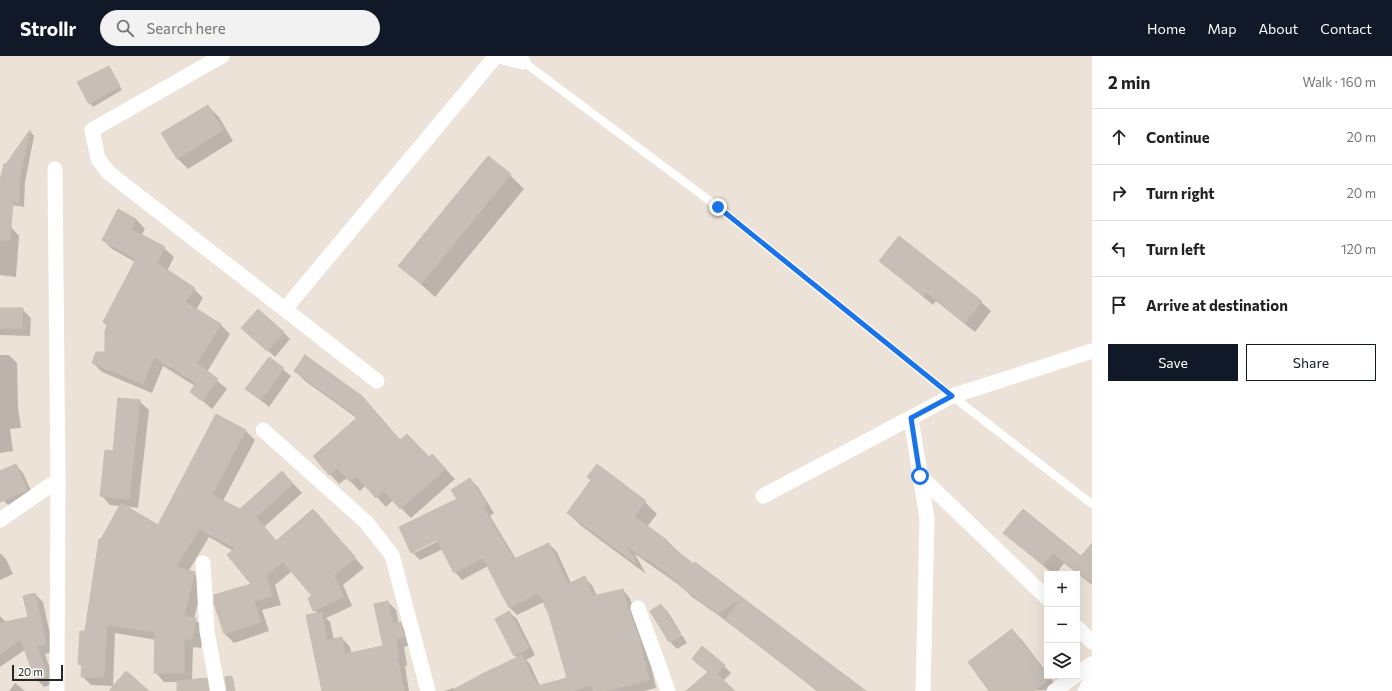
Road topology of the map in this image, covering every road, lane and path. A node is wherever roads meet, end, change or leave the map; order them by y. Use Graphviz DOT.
graph roads {
  1 [pos="222,56"];
  2 [pos="498,56"];
  3 [pos="521,59"];
  4 [pos="55,170"];
  5 [pos="285,309"];
  6 [pos="1092,351"];
  7 [pos="377,381"];
  8 [pos="952,396"];
  9 [pos="911,418"];
  10 [pos="263,430"];
  11 [pos="920,476"];
  12 [pos="58,480"];
  13 [pos="763,496"];
  14 [pos="1092,504"];
  15 [pos="0,520"];
  16 [pos="203,563"];
  17 [pos="1044,595"];
  18 [pos="638,608"];
  19 [pos="1080,630"];
  20 [pos="1092,642"];
  21 [pos="1092,664"];
  22 [pos="1080,672"];
  23 [pos="1092,678"];
  24 [pos="1070,679"];
  25 [pos="57,691"];
  26 [pos="218,691"];
  27 [pos="428,691"];
  28 [pos="668,691"];
  29 [pos="923,691"];
  30 [pos="1054,691"];
  31 [pos="1084,691"];
  1 -- 5 [label="street"];
  2 -- 3 [label="street"];
  2 -- 5 [label="street"];
  3 -- 8 [label="lane"];
  4 -- 12 [label="street"];
  5 -- 7 [label="street"];
  6 -- 8 [label="street"];
  8 -- 9 [label="street"];
  8 -- 14 [label="lane"];
  9 -- 11 [label="street"];
  9 -- 13 [label="street"];
  10 -- 27 [label="street"];
  11 -- 17 [label="street"];
  11 -- 29 [label="street"];
  12 -- 15 [label="street"];
  12 -- 25 [label="street"];
  16 -- 26 [label="street"];
  18 -- 28 [label="street"];
  19 -- 20 [label="street"];
  21 -- 22 [label="street"];
  23 -- 31 [label="street"];
  24 -- 30 [label="street"];
}
